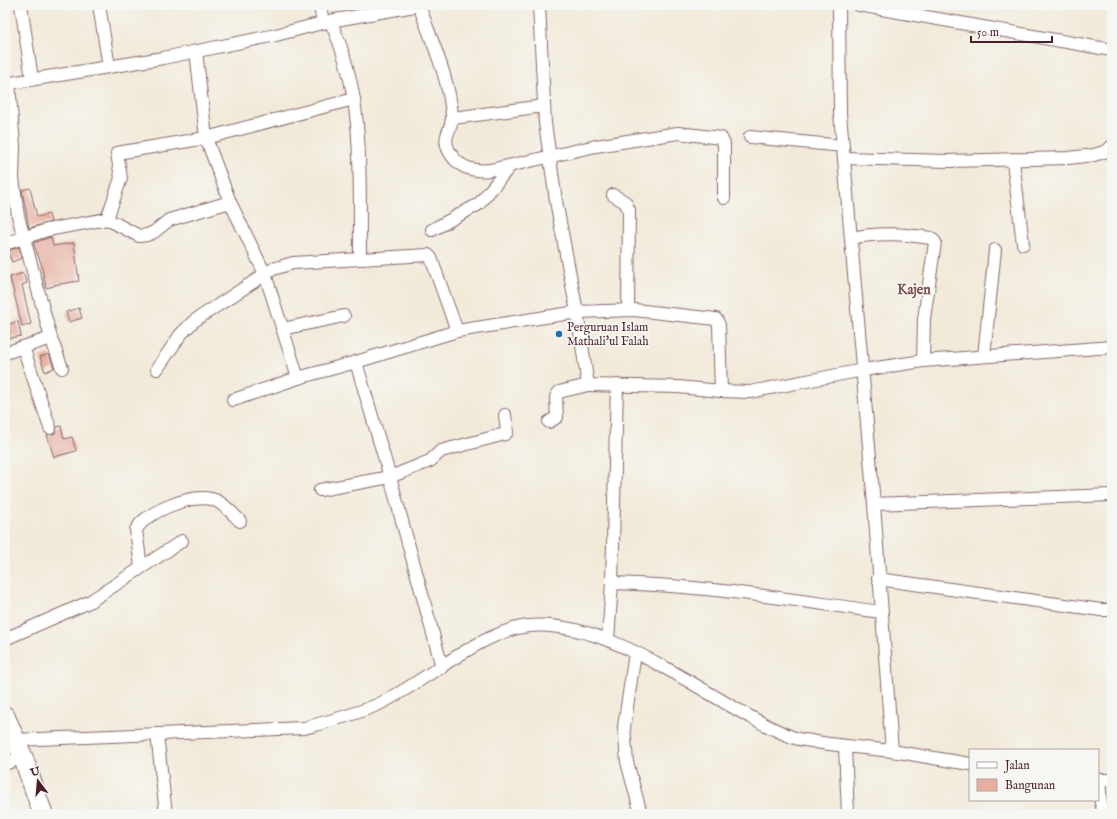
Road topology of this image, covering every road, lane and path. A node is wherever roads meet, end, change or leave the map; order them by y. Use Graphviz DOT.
graph roads {
  1 [pos="21,5"];
  2 [pos="99,5"];
  3 [pos="320,5"];
  4 [pos="420,5"];
  5 [pos="539,5"];
  6 [pos="839,5"];
  7 [pos="859,5"];
  8 [pos="326,22"];
  9 [pos="1112,50"];
  10 [pos="196,51"];
  11 [pos="109,67"];
  12 [pos="32,79"];
  13 [pos="7,84"];
  14 [pos="354,99"];
  15 [pos="544,106"];
  16 [pos="453,118"];
  17 [pos="750,137"];
  18 [pos="206,138"];
  19 [pos="1112,146"];
  20 [pos="843,152"];
  21 [pos="550,158"];
  22 [pos="1013,161"];
  23 [pos="510,166"];
  24 [pos="613,195"];
  25 [pos="724,198"];
  26 [pos="230,202"];
  27 [pos="107,219"];
  28 [pos="432,230"];
  29 [pos="23,238"];
  30 [pos="851,238"];
  31 [pos="5,244"];
  32 [pos="1023,244"];
  33 [pos="995,250"];
  34 [pos="360,259"];
  35 [pos="265,274"];
  36 [pos="628,310"];
  37 [pos="577,312"];
  38 [pos="344,316"];
  39 [pos="282,329"];
  40 [pos="457,331"];
  41 [pos="51,338"];
  42 [pos="1112,347"];
  43 [pos="23,348"];
  44 [pos="5,353"];
  45 [pos="984,356"];
  46 [pos="356,362"];
  47 [pos="923,362"];
  48 [pos="62,368"];
  49 [pos="157,369"];
  50 [pos="863,370"];
  51 [pos="298,378"];
  52 [pos="588,385"];
  53 [pos="617,385"];
  54 [pos="721,392"];
  55 [pos="233,400"];
  56 [pos="505,415"];
  57 [pos="549,422"];
  58 [pos="50,428"];
  59 [pos="390,477"];
  60 [pos="320,490"];
  61 [pos="1112,495"];
  62 [pos="874,504"];
  63 [pos="240,521"];
  64 [pos="182,540"];
  65 [pos="141,567"];
  66 [pos="878,579"];
  67 [pos="612,583"];
  68 [pos="1112,610"];
  69 [pos="881,612"];
  70 [pos="5,638"];
  71 [pos="608,640"];
  72 [pos="635,653"];
  73 [pos="442,667"];
  74 [pos="5,716"];
  75 [pos="157,734"];
  76 [pos="14,740"];
  77 [pos="845,747"];
  78 [pos="892,752"];
  79 [pos="14,761"];
  80 [pos="969,764"];
  81 [pos="1099,780"];
  82 [pos="1112,780"];
  83 [pos="1099,788"];
  84 [pos="43,814"];
  85 [pos="166,814"];
  86 [pos="641,814"];
  87 [pos="848,814"];
  88 [pos="1104,814"];
  1 -- 12 [label="street"];
  2 -- 11 [label="street"];
  3 -- 8 [label="street"];
  4 -- 8 [label="street"];
  4 -- 16 [label="street"];
  5 -- 15 [label="street"];
  6 -- 20 [label="street"];
  7 -- 9 [label="street"];
  8 -- 10 [label="street"];
  8 -- 14 [label="street"];
  10 -- 11 [label="street"];
  10 -- 18 [label="street"];
  11 -- 12 [label="street"];
  12 -- 13 [label="street"];
  13 -- 29 [label="street"];
  14 -- 18 [label="street"];
  14 -- 34 [label="street"];
  15 -- 16 [label="street"];
  15 -- 21 [label="street"];
  16 -- 23 [label="street"];
  17 -- 20 [label="street"];
  18 -- 26 [label="street"];
  18 -- 27 [label="street"];
  19 -- 22 [label="street"];
  20 -- 22 [label="street"];
  20 -- 30 [label="street"];
  21 -- 23 [label="street"];
  21 -- 25 [label="street"];
  21 -- 37 [label="street"];
  22 -- 32 [label="street"];
  23 -- 28 [label="street"];
  24 -- 36 [label="street"];
  26 -- 27 [label="street"];
  26 -- 35 [label="street"];
  27 -- 29 [label="street"];
  29 -- 31 [label="street"];
  29 -- 41 [label="street"];
  30 -- 47 [label="street"];
  30 -- 50 [label="street"];
  33 -- 45 [label="street"];
  34 -- 35 [label="street"];
  34 -- 40 [label="street"];
  35 -- 39 [label="street"];
  35 -- 49 [label="street"];
  36 -- 37 [label="street"];
  36 -- 54 [label="street"];
  37 -- 40 [label="street"];
  37 -- 52 [label="street"];
  38 -- 39 [label="street"];
  39 -- 51 [label="street"];
  40 -- 46 [label="street"];
  41 -- 43 [label="street"];
  41 -- 48 [label="street"];
  42 -- 45 [label="street"];
  43 -- 44 [label="street"];
  43 -- 58 [label="street"];
  45 -- 47 [label="street"];
  46 -- 51 [label="street"];
  46 -- 59 [label="street"];
  47 -- 50 [label="street"];
  50 -- 54 [label="street"];
  50 -- 62 [label="street"];
  51 -- 55 [label="street"];
  52 -- 53 [label="street"];
  52 -- 57 [label="street"];
  53 -- 54 [label="street"];
  53 -- 67 [label="street"];
  56 -- 59 [label="street"];
  59 -- 60 [label="street"];
  59 -- 73 [label="street"];
  61 -- 62 [label="street"];
  62 -- 66 [label="street"];
  63 -- 65 [label="street"];
  64 -- 65 [label="street"];
  65 -- 70 [label="street"];
  66 -- 68 [label="street"];
  66 -- 69 [label="street"];
  67 -- 69 [label="street"];
  67 -- 71 [label="street"];
  69 -- 78 [label="street"];
  71 -- 72 [label="street"];
  71 -- 73 [label="street"];
  72 -- 77 [label="street"];
  72 -- 86 [label="street"];
  73 -- 75 [label="street"];
  74 -- 76 [label="main road"];
  75 -- 76 [label="street"];
  75 -- 85 [label="street"];
  76 -- 79 [label="main road"];
  77 -- 78 [label="street"];
  77 -- 87 [label="street"];
  78 -- 80 [label="street"];
  79 -- 84 [label="main road"];
  81 -- 82 [label="street"];
  83 -- 88 [label="street"];
}
